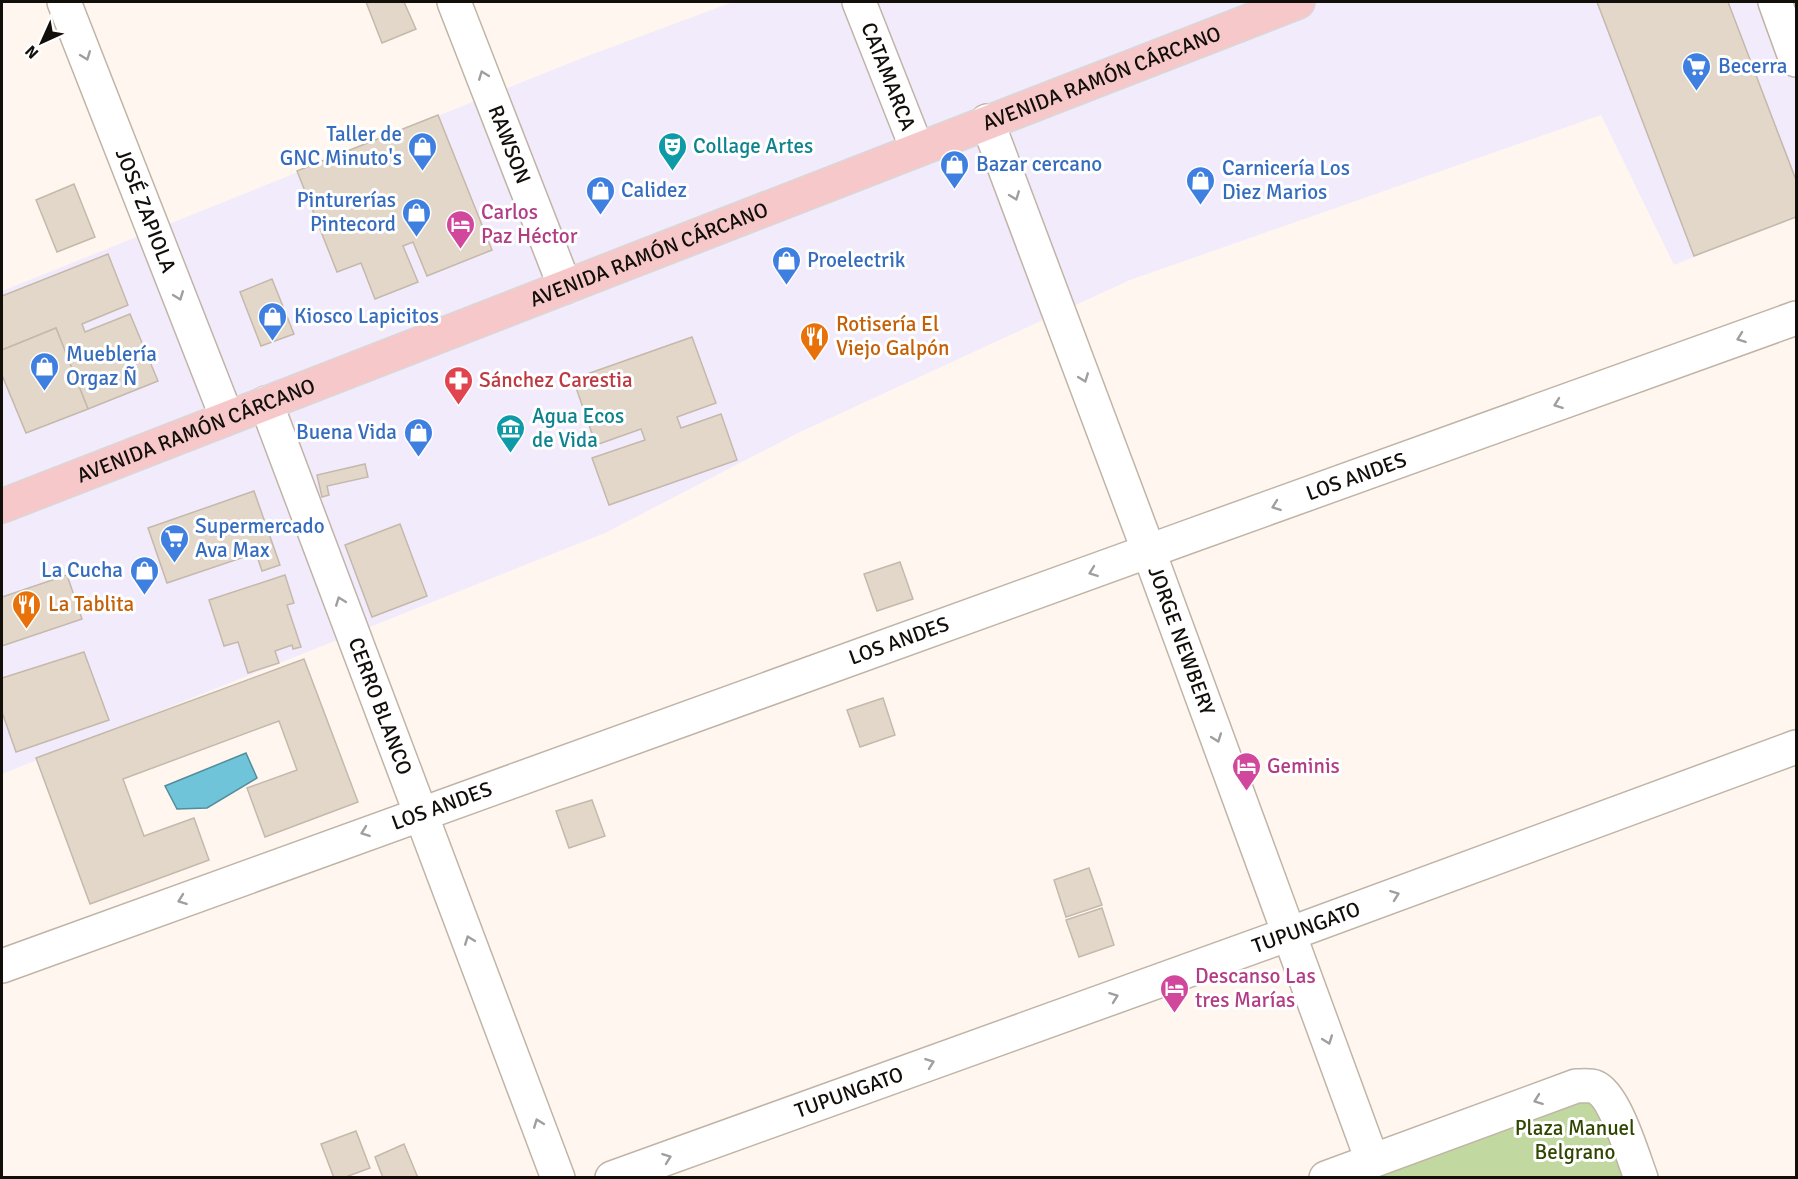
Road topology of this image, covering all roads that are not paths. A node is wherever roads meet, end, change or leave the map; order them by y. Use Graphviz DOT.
graph roads {
  1 [pos="64,2"];
  2 [pos="454,2"];
  3 [pos="859,2"];
  4 [pos="1298,2"];
  5 [pos="1775,2"];
  6 [pos="1244,11"];
  7 [pos="1797,60"];
  8 [pos="987,121"];
  9 [pos="917,149"];
  10 [pos="565,286"];
  11 [pos="1797,318"];
  12 [pos="266,403"];
  13 [pos="227,418"];
  14 [pos="2,506"];
  15 [pos="1149,552"];
  16 [pos="1797,747"];
  17 [pos="420,812"];
  18 [pos="1289,934"];
  19 [pos="2,966"];
  20 [pos="1372,1160"];
  21 [pos="558,1178"];
  22 [pos="612,1178"];
  23 [pos="1326,1178"];
  24 [pos="1641,1178"];
  1 -- 13 [label="street, JOSÉ ZAPIOLA, one-way"];
  10 -- 2 [label="street, RAWSON, one-way"];
  3 -- 9 [label="street, CATAMARCA"];
  4 -- 6 [label="main road, AVENIDA RAMÓN CÁRCANO"];
  5 -- 7 [label="street"];
  6 -- 8 [label="main road, AVENIDA RAMÓN CÁRCANO"];
  8 -- 9 [label="main road, AVENIDA RAMÓN CÁRCANO"];
  8 -- 15 [label="street, JORGE NEWBERY, one-way"];
  9 -- 10 [label="main road, AVENIDA RAMÓN CÁRCANO"];
  10 -- 12 [label="main road, AVENIDA RAMÓN CÁRCANO"];
  11 -- 15 [label="street, LOS ANDES, one-way"];
  12 -- 13 [label="main road, AVENIDA RAMÓN CÁRCANO"];
  17 -- 12 [label="street, CERRO BLANCO, one-way"];
  13 -- 14 [label="main road, AVENIDA RAMÓN CÁRCANO"];
  15 -- 17 [label="street, LOS ANDES, one-way"];
  15 -- 18 [label="street, JORGE NEWBERY, one-way"];
  18 -- 16 [label="street, TUPUNGATO, one-way"];
  17 -- 19 [label="street, LOS ANDES, one-way"];
  21 -- 17 [label="street, CERRO BLANCO, one-way"];
  18 -- 20 [label="street, JORGE NEWBERY, one-way"];
  22 -- 18 [label="street, TUPUNGATO, one-way"];
  20 -- 23 [label="street"];
  24 -- 20 [label="street, one-way"];
}
